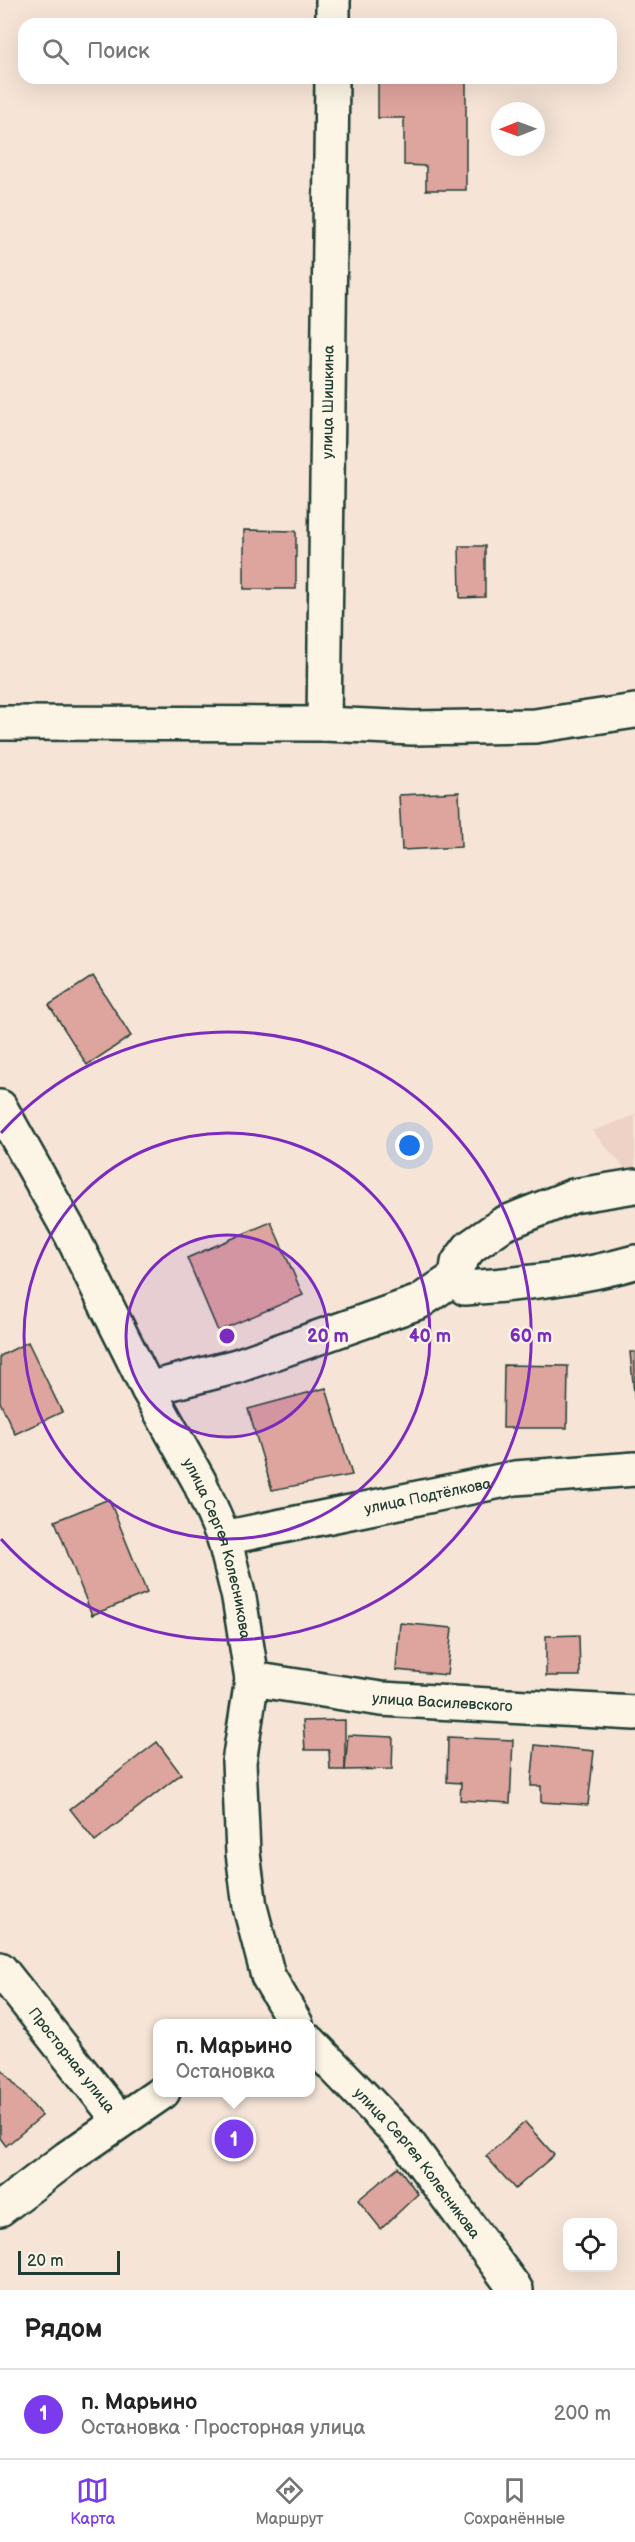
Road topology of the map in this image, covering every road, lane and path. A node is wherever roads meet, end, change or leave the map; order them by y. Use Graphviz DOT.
graph roads {
  1 [pos="333,0"];
  2 [pos="333,18"];
  3 [pos="332,84"];
  4 [pos="635,711"];
  5 [pos="0,723"];
  6 [pos="324,724"];
  7 [pos="0,1107"];
  8 [pos="635,1186"];
  9 [pos="635,1262"];
  10 [pos="456,1277"];
  11 [pos="148,1389"];
  12 [pos="635,1469"];
  13 [pos="224,1538"];
  14 [pos="252,1680"];
  15 [pos="635,1713"];
  16 [pos="0,1969"];
  17 [pos="285,2019"];
  18 [pos="315,2047"];
  19 [pos="156,2097"];
  20 [pos="120,2121"];
  21 [pos="0,2209"];
  22 [pos="516,2290"];
  1 -- 2 [label="street"];
  3 -- 6 [label="street, улица Шишкина"];
  4 -- 6 [label="street"];
  5 -- 6 [label="street"];
  7 -- 11 [label="street, улица Сергея Колесникова"];
  8 -- 10 [label="street"];
  9 -- 10 [label="street"];
  10 -- 11 [label="street"];
  11 -- 13 [label="street, улица Сергея Колесникова"];
  12 -- 13 [label="street, улица Подтёлкова"];
  13 -- 14 [label="street, улица Сергея Колесникова"];
  14 -- 15 [label="street, улица Василевского"];
  14 -- 17 [label="street, улица Сергея Колесникова"];
  16 -- 20 [label="street, Просторная улица"];
  18 -- 22 [label="street, улица Сергея Колесникова"];
  19 -- 20 [label="street"];
  20 -- 21 [label="street"];
}
